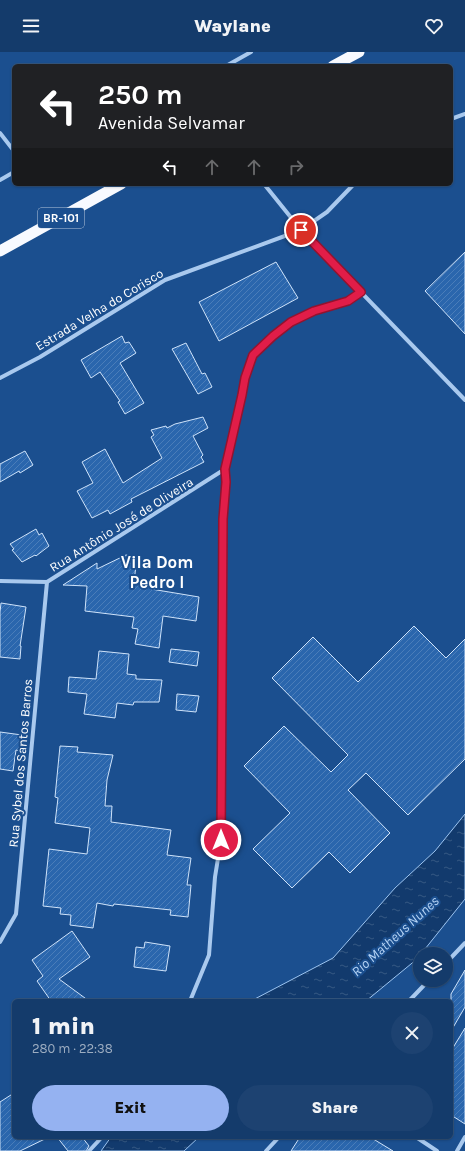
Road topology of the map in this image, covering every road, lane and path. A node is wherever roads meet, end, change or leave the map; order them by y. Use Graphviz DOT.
graph roads {
  1 [pos="251,52"];
  2 [pos="359,52"];
  3 [pos="230,64"];
  4 [pos="337,64"];
  5 [pos="465,114"];
  6 [pos="453,118"];
  7 [pos="0,133"];
  8 [pos="12,148"];
  9 [pos="12,173"];
  10 [pos="0,180"];
  11 [pos="117,186"];
  12 [pos="266,186"];
  13 [pos="352,186"];
  14 [pos="301,230"];
  15 [pos="0,251"];
  16 [pos="361,292"];
  17 [pos="0,378"];
  18 [pos="465,400"];
  19 [pos="225,469"];
  20 [pos="0,581"];
  21 [pos="47,582"];
  22 [pos="0,942"];
  23 [pos="465,943"];
  24 [pos="453,955"];
  25 [pos="422,987"];
  26 [pos="191,999"];
  27 [pos="411,999"];
  28 [pos="465,1137"];
  29 [pos="100,1139"];
  30 [pos="277,1139"];
  31 [pos="419,1139"];
  32 [pos="88,1151"];
  33 [pos="266,1151"];
  34 [pos="437,1151"];
  35 [pos="456,1151"];
  1 -- 3 [label="street"];
  2 -- 4 [label="highway"];
  5 -- 6 [label="street"];
  7 -- 8 [label="street"];
  9 -- 10 [label="street"];
  11 -- 15 [label="highway, BR-101"];
  12 -- 14 [label="street"];
  13 -- 14 [label="street, Estrada Velha do Corisco"];
  14 -- 16 [label="street"];
  14 -- 17 [label="street, Estrada Velha do Corisco"];
  16 -- 18 [label="street"];
  16 -- 19 [label="street"];
  19 -- 21 [label="street, Rua Antônio José de Oliveira"];
  19 -- 26 [label="street"];
  20 -- 21 [label="street, Rua Antônio José de Oliveira"];
  21 -- 22 [label="street, Rua Sybel dos Santos Barros"];
  23 -- 24 [label="street"];
  25 -- 27 [label="street"];
  28 -- 35 [label="street"];
  29 -- 32 [label="street"];
  30 -- 33 [label="street"];
  31 -- 34 [label="street"];
}
